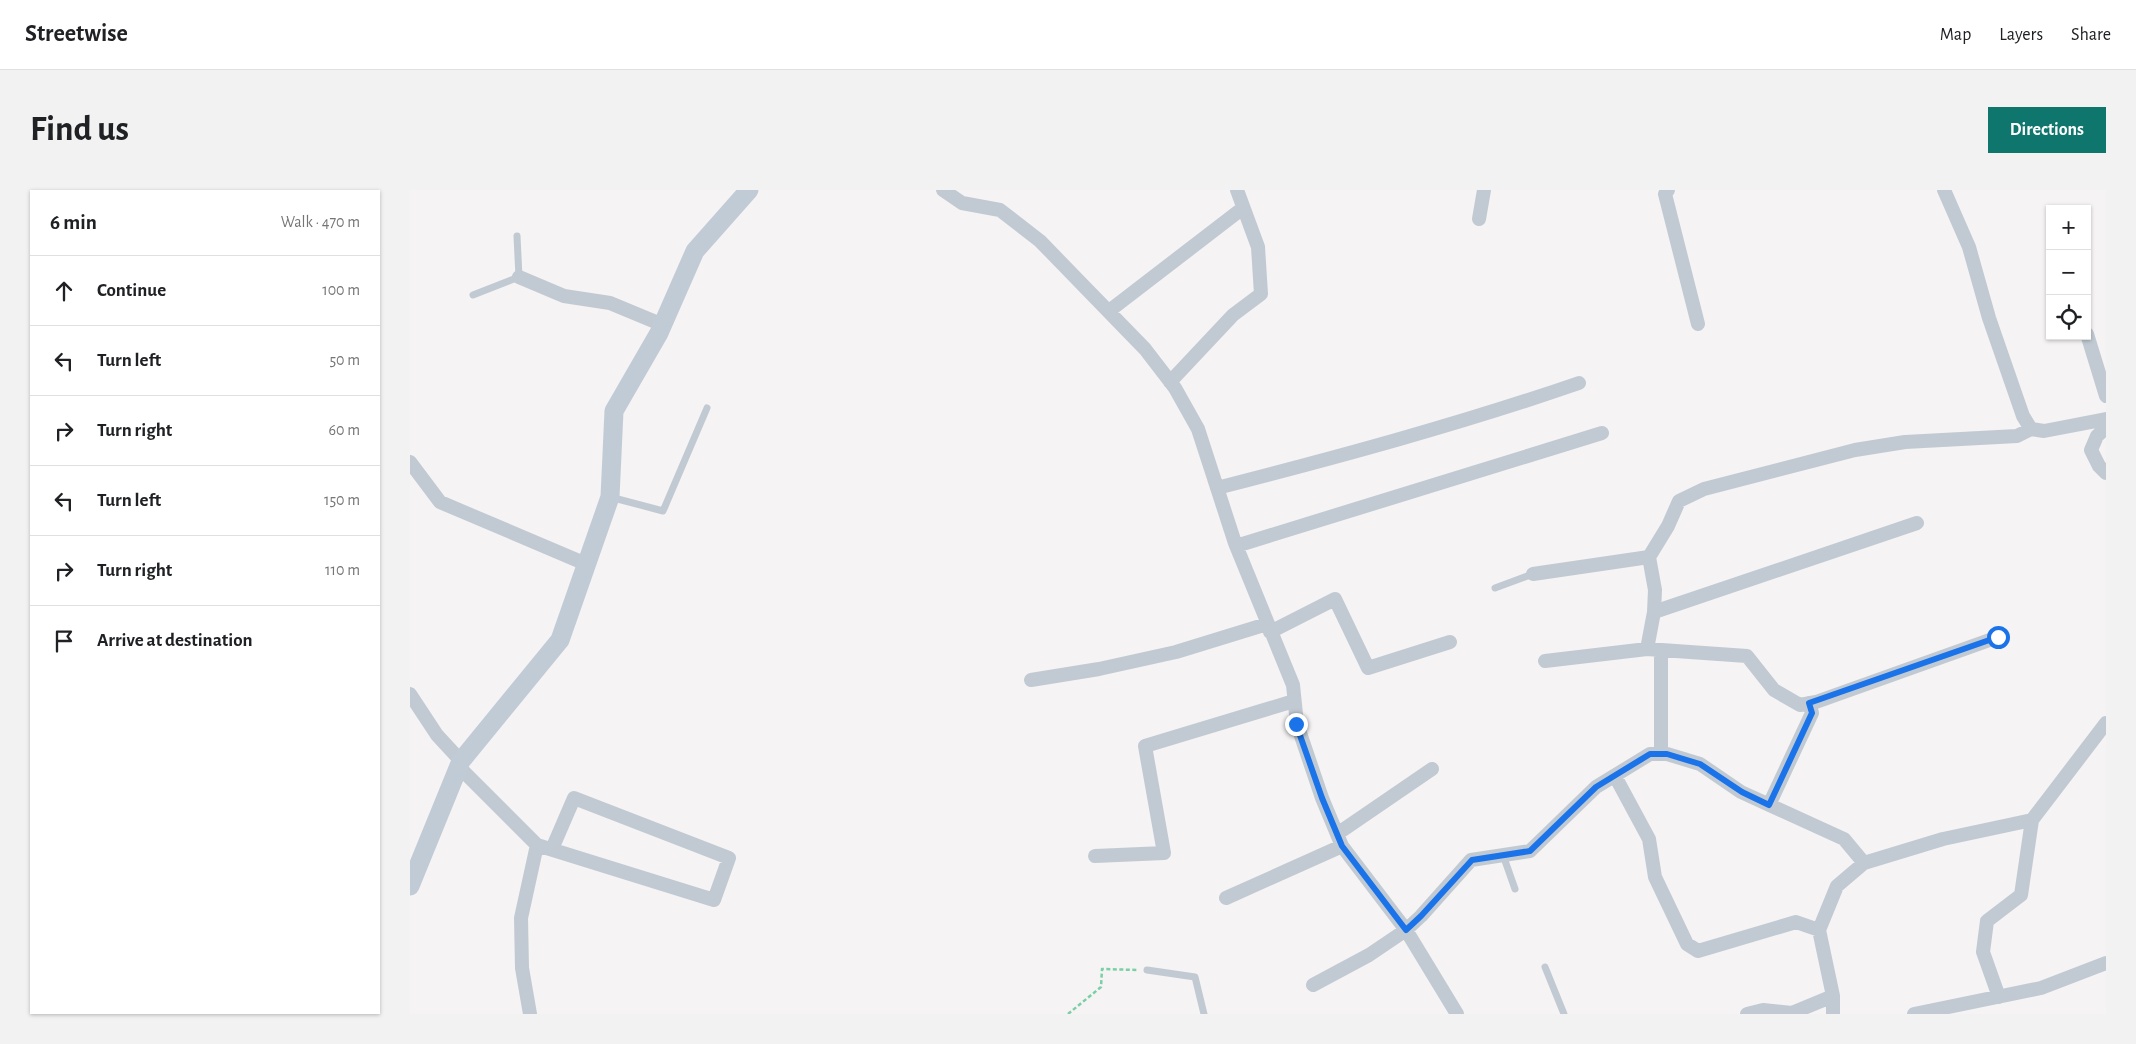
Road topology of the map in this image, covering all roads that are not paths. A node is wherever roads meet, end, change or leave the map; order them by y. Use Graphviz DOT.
graph roads {
  1 [pos="749,190"];
  2 [pos="943,190"];
  3 [pos="1237,190"];
  4 [pos="1484,190"];
  5 [pos="1668,190"];
  6 [pos="1944,190"];
  7 [pos="1243,208"];
  8 [pos="1479,219"];
  9 [pos="517,236"];
  10 [pos="519,277"];
  11 [pos="473,295"];
  12 [pos="1109,311"];
  13 [pos="1698,324"];
  14 [pos="663,325"];
  15 [pos="2089,340"];
  16 [pos="1170,382"];
  17 [pos="1579,383"];
  18 [pos="2106,396"];
  19 [pos="707,408"];
  20 [pos="2106,420"];
  21 [pos="2106,428"];
  22 [pos="2031,429"];
  23 [pos="1602,433"];
  24 [pos="410,462"];
  25 [pos="2106,473"];
  26 [pos="1217,488"];
  27 [pos="610,497"];
  28 [pos="1917,523"];
  29 [pos="1236,546"];
  30 [pos="1649,557"];
  31 [pos="586,564"];
  32 [pos="1533,574"];
  33 [pos="1495,588"];
  34 [pos="1654,612"];
  35 [pos="1268,628"];
  36 [pos="1998,637"];
  37 [pos="1450,642"];
  38 [pos="1647,649"];
  39 [pos="1661,650"];
  40 [pos="1545,661"];
  41 [pos="1031,680"];
  42 [pos="410,694"];
  43 [pos="1294,701"];
  44 [pos="1809,703"];
  45 [pos="2106,723"];
  46 [pos="1661,754"];
  47 [pos="461,764"];
  48 [pos="1432,769"];
  49 [pos="1614,776"];
  50 [pos="1769,805"];
  51 [pos="2032,820"];
  52 [pos="1340,840"];
  53 [pos="537,845"];
  54 [pos="552,849"];
  55 [pos="1503,855"];
  56 [pos="1095,856"];
  57 [pos="1864,862"];
  58 [pos="410,886"];
  59 [pos="1515,889"];
  60 [pos="1226,898"];
  61 [pos="1406,930"];
  62 [pos="1819,930"];
  63 [pos="2106,964"];
  64 [pos="1545,967"];
  65 [pos="1147,970"];
  66 [pos="1313,984"];
  67 [pos="1833,996"];
  68 [pos="1999,997"];
  69 [pos="1945,1011"];
  70 [pos="530,1014"];
  71 [pos="1204,1014"];
  72 [pos="1457,1014"];
  73 [pos="1564,1014"];
  74 [pos="1747,1014"];
  75 [pos="1833,1014"];
  76 [pos="1914,1014"];
  1 -- 14 [label="street"];
  2 -- 12 [label="street"];
  3 -- 7 [label="street"];
  4 -- 8 [label="street"];
  5 -- 13 [label="street"];
  6 -- 22 [label="street"];
  7 -- 12 [label="street"];
  7 -- 16 [label="street"];
  9 -- 10 [label="lane"];
  10 -- 11 [label="lane"];
  10 -- 14 [label="street"];
  12 -- 16 [label="street"];
  14 -- 27 [label="street"];
  15 -- 18 [label="street"];
  16 -- 26 [label="street"];
  17 -- 26 [label="street"];
  19 -- 27 [label="lane"];
  20 -- 22 [label="street"];
  21 -- 25 [label="street"];
  22 -- 30 [label="street"];
  23 -- 29 [label="street"];
  24 -- 31 [label="street"];
  26 -- 29 [label="street"];
  27 -- 31 [label="street"];
  28 -- 34 [label="street"];
  29 -- 35 [label="street"];
  30 -- 32 [label="street"];
  30 -- 34 [label="street"];
  31 -- 47 [label="street"];
  32 -- 33 [label="lane"];
  34 -- 38 [label="street"];
  35 -- 37 [label="street"];
  35 -- 41 [label="street"];
  35 -- 43 [label="street"];
  36 -- 44 [label="street"];
  38 -- 39 [label="street"];
  38 -- 40 [label="street"];
  39 -- 44 [label="street"];
  39 -- 46 [label="street"];
  42 -- 47 [label="street"];
  43 -- 52 [label="street"];
  43 -- 56 [label="street"];
  44 -- 50 [label="street"];
  45 -- 51 [label="street"];
  46 -- 49 [label="street"];
  46 -- 50 [label="street"];
  47 -- 53 [label="street"];
  47 -- 58 [label="street"];
  48 -- 52 [label="street"];
  49 -- 55 [label="street"];
  49 -- 62 [label="street"];
  50 -- 57 [label="street"];
  51 -- 57 [label="street"];
  51 -- 68 [label="street"];
  52 -- 60 [label="street"];
  52 -- 61 [label="street"];
  53 -- 54 [label="street"];
  53 -- 70 [label="street"];
  54 -- 54 [label="street"];
  55 -- 59 [label="lane"];
  55 -- 61 [label="street"];
  57 -- 62 [label="street"];
  61 -- 66 [label="street"];
  61 -- 72 [label="street"];
  62 -- 67 [label="street"];
  63 -- 68 [label="street"];
  64 -- 73 [label="lane"];
  65 -- 71 [label="lane"];
  67 -- 74 [label="street"];
  67 -- 75 [label="street"];
  68 -- 69 [label="street"];
  69 -- 76 [label="street"];
}
